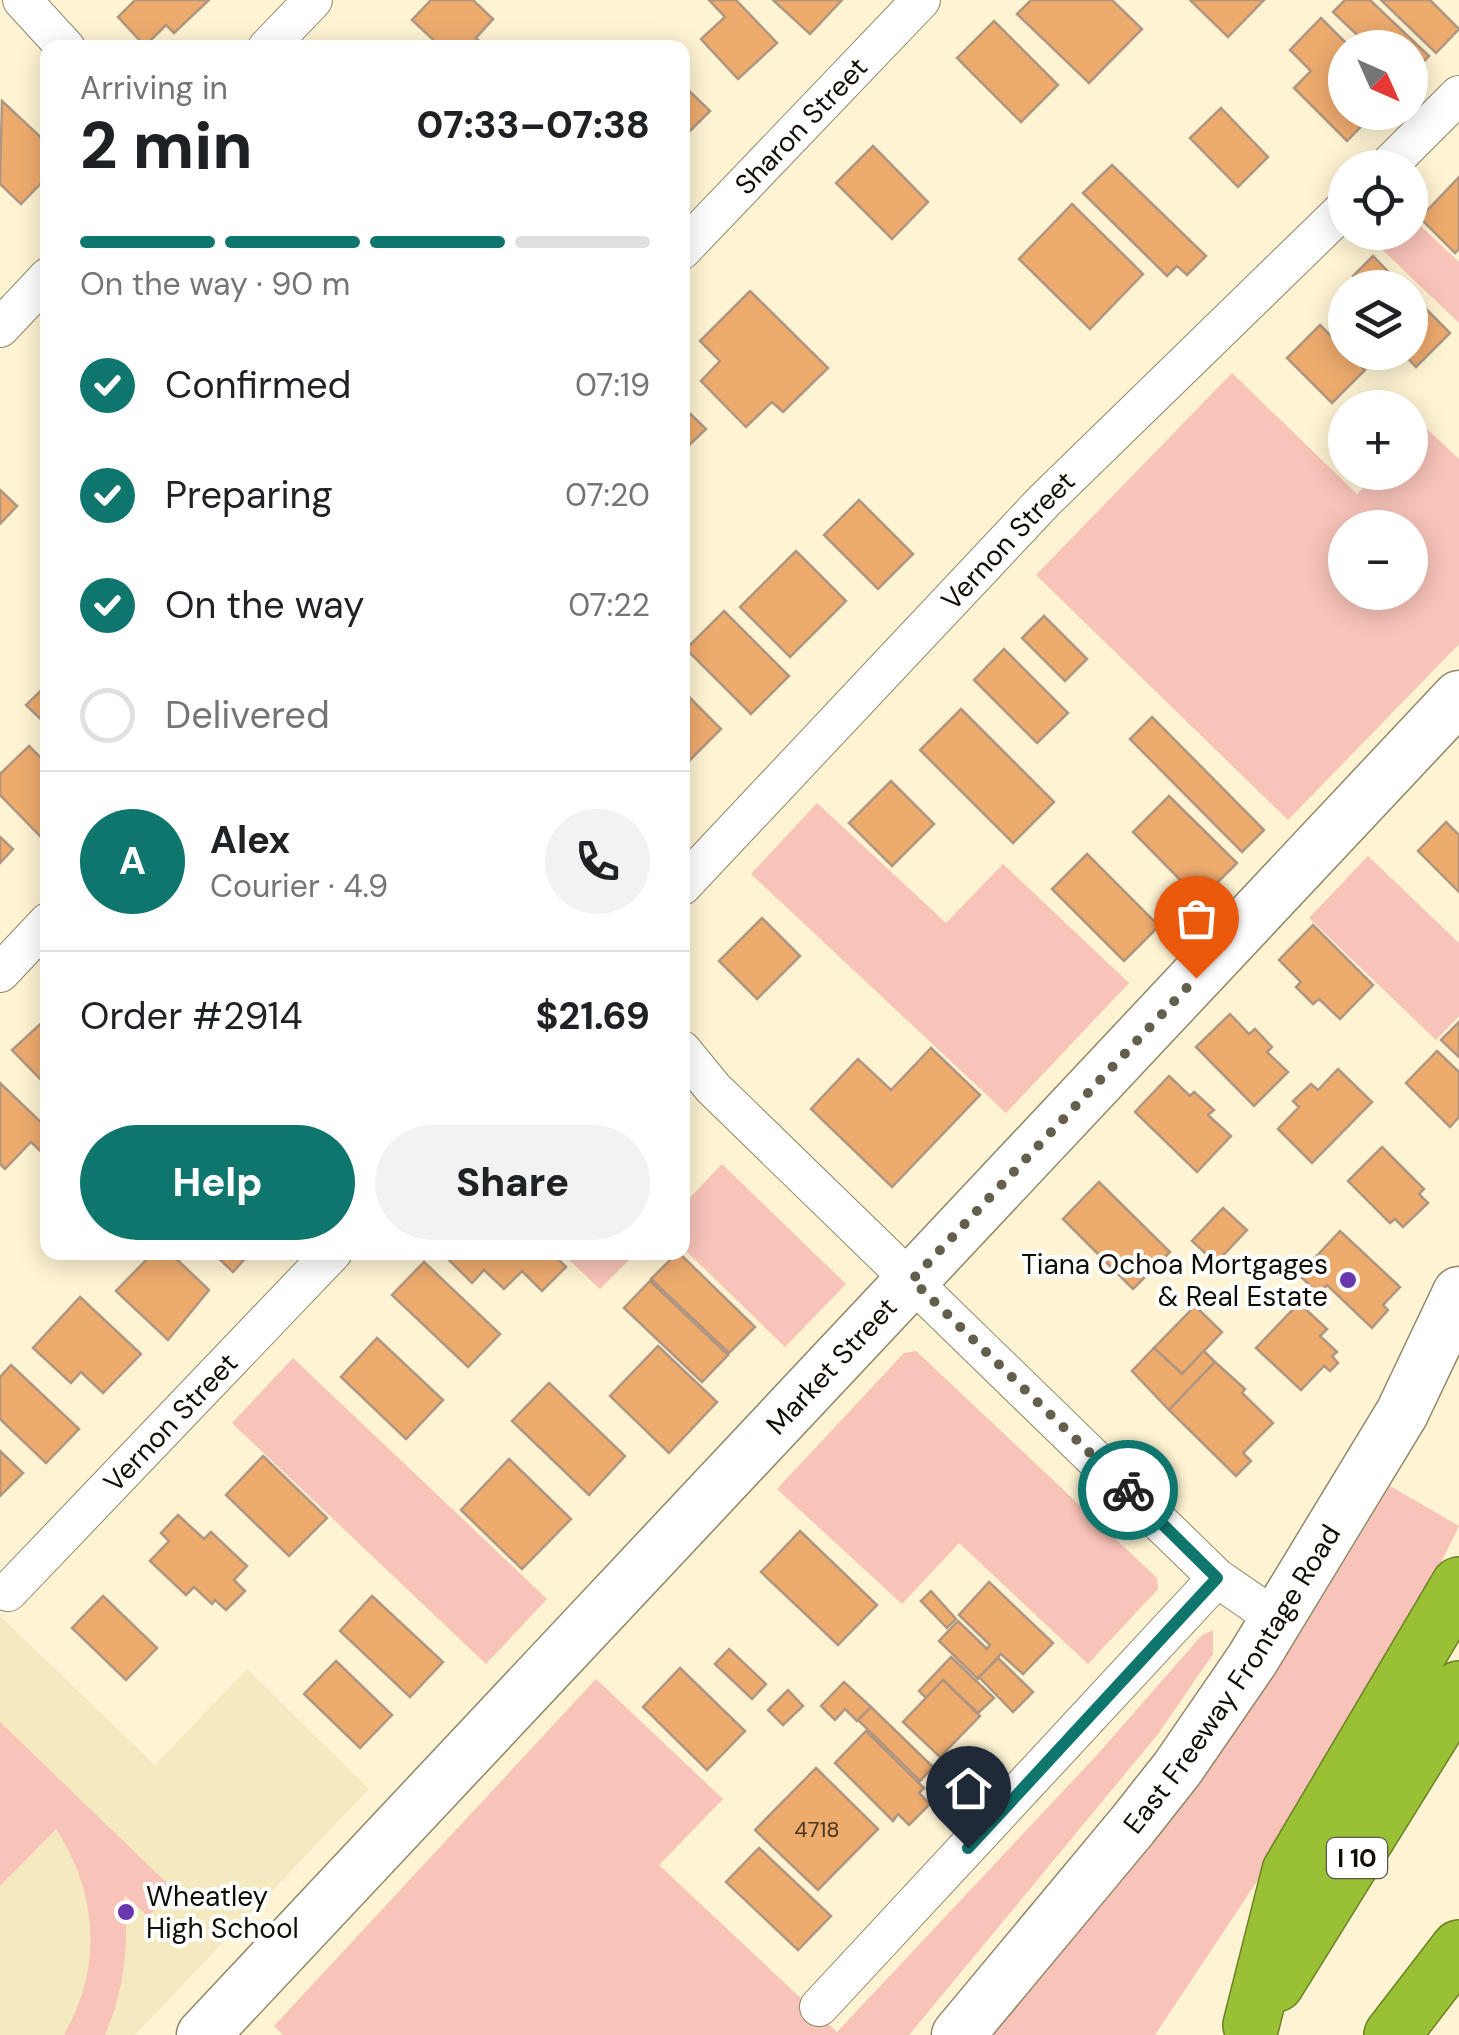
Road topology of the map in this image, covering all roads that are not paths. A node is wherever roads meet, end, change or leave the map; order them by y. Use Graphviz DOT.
graph roads {
  1 [pos="22,0"];
  2 [pos="313,0"];
  3 [pos="921,0"];
  4 [pos="59,40"];
  5 [pos="275,40"];
  6 [pos="1459,95"];
  7 [pos="1404,150"];
  8 [pos="1328,225"];
  9 [pos="690,242"];
  10 [pos="40,286"];
  11 [pos="0,328"];
  12 [pos="1459,697"];
  13 [pos="690,878"];
  14 [pos="40,930"];
  15 [pos="0,972"];
  16 [pos="690,1060"];
  17 [pos="325,1260"];
  18 [pos="912,1280"];
  19 [pos="1459,1292"];
  20 [pos="1217,1578"];
  21 [pos="1459,1586"];
  22 [pos="8,1592"];
  23 [pos="1278,1620"];
  24 [pos="1459,1689"];
  25 [pos="1459,1948"];
  26 [pos="819,2007"];
  27 [pos="1247,2030"];
  28 [pos="203,2035"];
  29 [pos="958,2035"];
  30 [pos="1392,2035"];
  1 -- 4 [label="street"];
  2 -- 5 [label="street"];
  3 -- 9 [label="street, Sharon Street"];
  6 -- 7 [label="street"];
  8 -- 13 [label="street, Vernon Street"];
  10 -- 11 [label="street"];
  12 -- 18 [label="street, Market Street"];
  14 -- 15 [label="street"];
  16 -- 18 [label="street"];
  17 -- 22 [label="street, Vernon Street"];
  18 -- 20 [label="street"];
  18 -- 28 [label="street, Market Street"];
  19 -- 23 [label="street, East Freeway Frontage Road"];
  20 -- 23 [label="street"];
  20 -- 26 [label="street"];
  21 -- 27 [label="highway"];
  23 -- 29 [label="street, East Freeway Frontage Road"];
  24 -- 27 [label="highway, I 10"];
  25 -- 30 [label="highway"];
}
